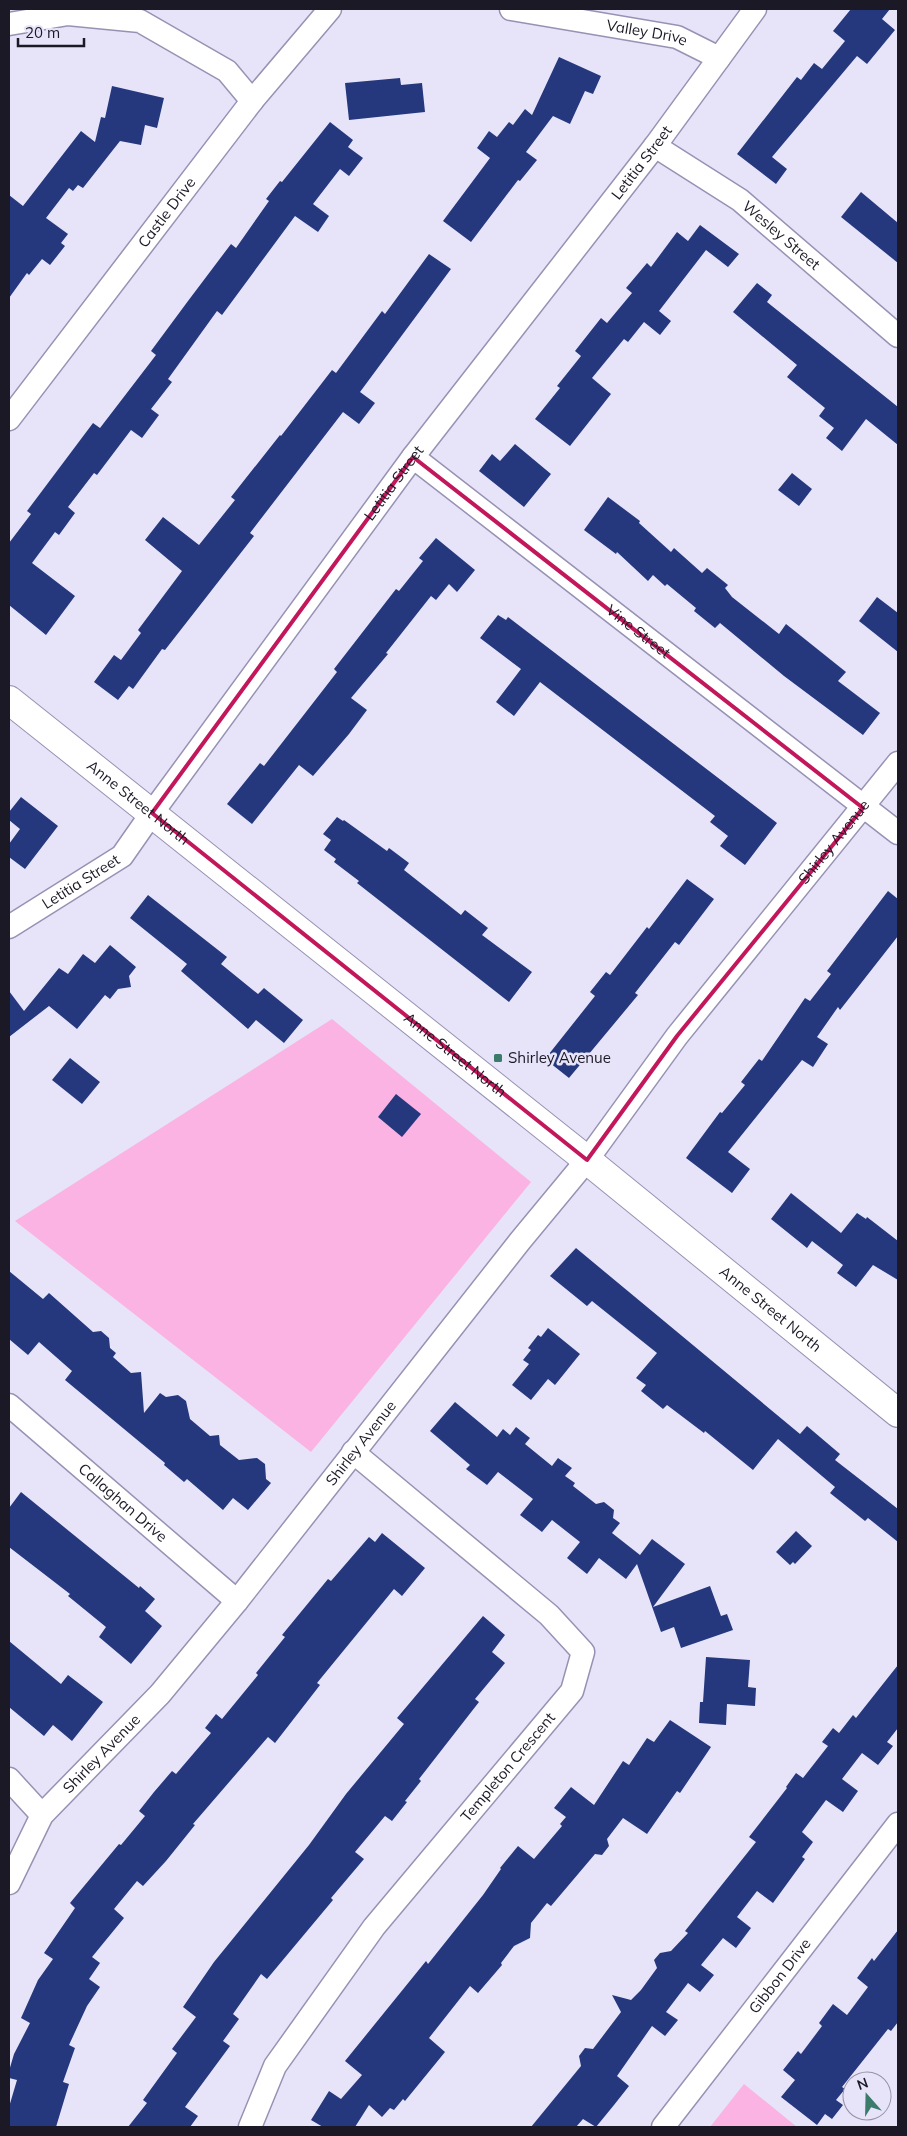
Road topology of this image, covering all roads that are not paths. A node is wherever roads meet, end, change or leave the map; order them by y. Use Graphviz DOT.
graph roads {
  1 [pos="330,9"];
  2 [pos="511,9"];
  3 [pos="755,9"];
  4 [pos="9,24"];
  5 [pos="719,58"];
  6 [pos="252,101"];
  7 [pos="655,146"];
  8 [pos="898,336"];
  9 [pos="9,419"];
  10 [pos="413,457"];
  11 [pos="9,700"];
  12 [pos="898,763"];
  13 [pos="863,808"];
  14 [pos="152,813"];
  15 [pos="898,833"];
  16 [pos="9,927"];
  17 [pos="587,1160"];
  18 [pos="9,1405"];
  19 [pos="898,1413"];
  20 [pos="353,1452"];
  21 [pos="237,1601"];
  22 [pos="9,1779"];
  23 [pos="42,1815"];
  24 [pos="898,1824"];
  25 [pos="9,1883"];
  26 [pos="250,2127"];
  27 [pos="664,2127"];
  1 -- 6 [label="street, Castle Drive"];
  2 -- 5 [label="street, Valley Drive"];
  3 -- 5 [label="street, Letitia Street"];
  4 -- 6 [label="street"];
  5 -- 7 [label="street, Letitia Street"];
  6 -- 9 [label="street, Castle Drive"];
  7 -- 8 [label="street, Wesley Street"];
  7 -- 10 [label="street, Letitia Street"];
  10 -- 13 [label="street, Vine Street"];
  10 -- 14 [label="street, Letitia Street"];
  11 -- 14 [label="street, Anne Street North"];
  12 -- 13 [label="street, Shirley Avenue"];
  13 -- 15 [label="street, Vine Street"];
  13 -- 17 [label="street, Shirley Avenue"];
  14 -- 16 [label="street, Letitia Street"];
  14 -- 17 [label="street, Anne Street North"];
  17 -- 19 [label="street, Anne Street North"];
  17 -- 20 [label="street, Shirley Avenue"];
  18 -- 21 [label="street, Callaghan Drive"];
  20 -- 21 [label="street, Shirley Avenue"];
  20 -- 26 [label="street, Templeton Crescent"];
  21 -- 23 [label="street, Shirley Avenue"];
  22 -- 23 [label="street"];
  23 -- 25 [label="street, Shirley Avenue"];
  24 -- 27 [label="street, Gibbon Drive"];
}
